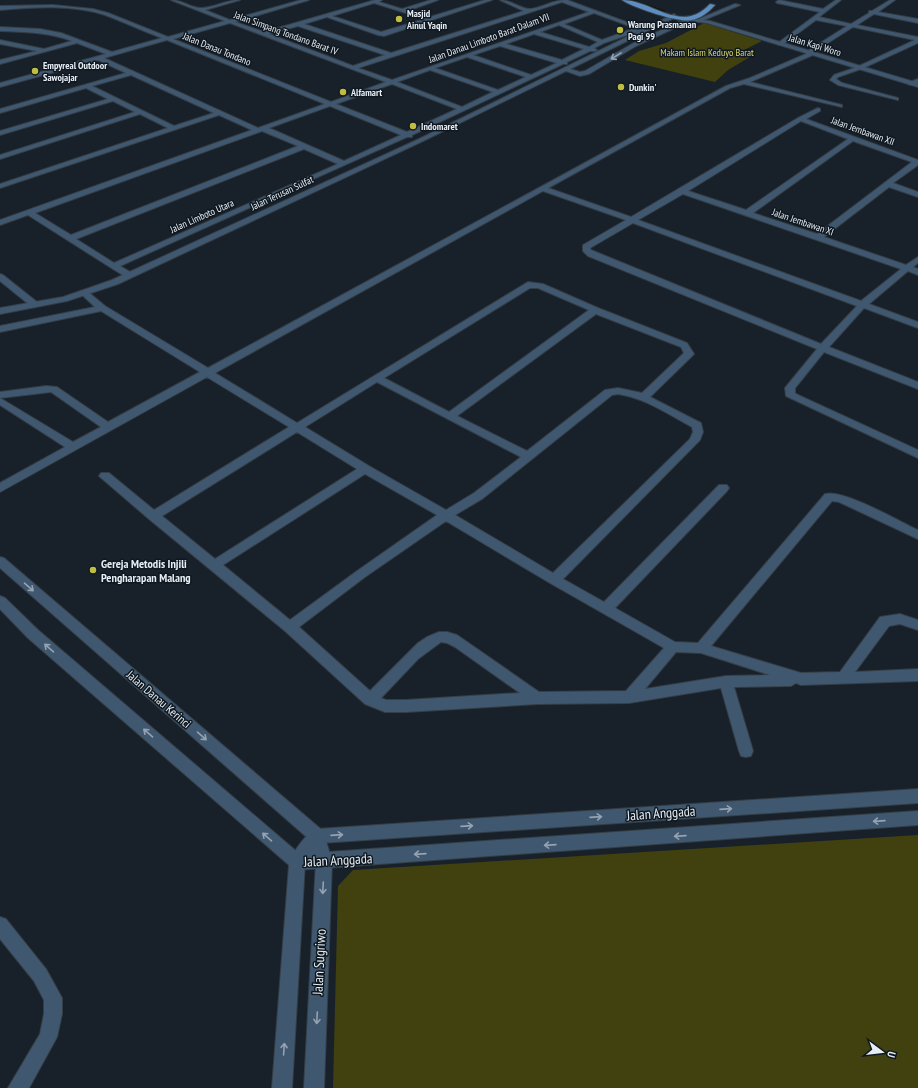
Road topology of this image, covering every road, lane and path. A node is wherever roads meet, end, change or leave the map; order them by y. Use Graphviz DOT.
graph roads {
  1 [pos="16,0"];
  2 [pos="173,0"];
  3 [pos="236,0"];
  4 [pos="302,0"];
  5 [pos="380,0"];
  6 [pos="436,0"];
  7 [pos="490,0"];
  8 [pos="502,0"];
  9 [pos="562,0"];
  10 [pos="624,0"];
  11 [pos="839,0"];
  12 [pos="882,1"];
  13 [pos="891,1"];
  14 [pos="374,2"];
  15 [pos="779,2"];
  16 [pos="737,5"];
  17 [pos="15,7"];
  18 [pos="0,8"];
  19 [pos="699,8"];
  20 [pos="200,10"];
  21 [pos="527,10"];
  22 [pos="402,11"];
  23 [pos="823,11"];
  24 [pos="593,12"];
  25 [pos="871,12"];
  26 [pos="328,16"];
  27 [pos="674,16"];
  28 [pos="698,18"];
  29 [pos="814,18"];
  30 [pos="430,19"];
  31 [pos="689,19"];
  32 [pos="229,21"];
  33 [pos="918,21"];
  34 [pos="558,23"];
  35 [pos="298,24"];
  36 [pos="852,25"];
  37 [pos="0,29"];
  38 [pos="642,29"];
  39 [pos="534,32"];
  40 [pos="264,34"];
  41 [pos="167,39"];
  42 [pos="79,41"];
  43 [pos="917,41"];
  44 [pos="0,42"];
  45 [pos="602,42"];
  46 [pos="621,42"];
  47 [pos="501,44"];
  48 [pos="780,44"];
  49 [pos="634,45"];
  50 [pos="591,49"];
  51 [pos="43,51"];
  52 [pos="601,52"];
  53 [pos="810,53"];
  54 [pos="111,54"];
  55 [pos="390,55"];
  56 [pos="466,56"];
  57 [pos="99,58"];
  58 [pos="0,62"];
  59 [pos="564,66"];
  60 [pos="354,67"];
  61 [pos="859,68"];
  62 [pos="431,69"];
  63 [pos="544,71"];
  64 [pos="132,73"];
  65 [pos="555,74"];
  66 [pos="532,77"];
  67 [pos="918,81"];
  68 [pos="392,82"];
  69 [pos="745,82"];
  70 [pos="910,83"];
  71 [pos="0,85"];
  72 [pos="918,85"];
  73 [pos="87,86"];
  74 [pos="498,92"];
  75 [pos="114,99"];
  76 [pos="896,99"];
  77 [pos="330,105"];
  78 [pos="840,106"];
  79 [pos="464,108"];
  80 [pos="818,110"];
  81 [pos="0,111"];
  82 [pos="141,112"];
  83 [pos="477,112"];
  84 [pos="219,113"];
  85 [pos="800,119"];
  86 [pos="172,128"];
  87 [pos="262,130"];
  88 [pos="0,134"];
  89 [pos="407,135"];
  90 [pos="853,138"];
  91 [pos="421,140"];
  92 [pos="304,146"];
  93 [pos="0,157"];
  94 [pos="918,162"];
  95 [pos="344,164"];
  96 [pos="888,184"];
  97 [pos="0,186"];
  98 [pos="543,189"];
  99 [pos="682,192"];
  100 [pos="918,195"];
  101 [pos="260,201"];
  102 [pos="276,208"];
  103 [pos="30,213"];
  104 [pos="747,213"];
  105 [pos="632,220"];
  106 [pos="0,223"];
  107 [pos="71,238"];
  108 [pos="817,238"];
  109 [pos="918,259"];
  110 [pos="114,266"];
  111 [pos="907,268"];
  112 [pos="918,272"];
  113 [pos="129,275"];
  114 [pos="0,277"];
  115 [pos="84,293"];
  116 [pos="34,304"];
  117 [pos="862,305"];
  118 [pos="102,308"];
  119 [pos="595,310"];
  120 [pos="0,311"];
  121 [pos="918,325"];
  122 [pos="0,329"];
  123 [pos="823,347"];
  124 [pos="207,374"];
  125 [pos="378,378"];
  126 [pos="918,386"];
  127 [pos="0,395"];
  128 [pos="644,397"];
  129 [pos="0,401"];
  130 [pos="450,416"];
  131 [pos="108,427"];
  132 [pos="296,427"];
  133 [pos="73,447"];
  134 [pos="918,454"];
  135 [pos="528,456"];
  136 [pos="364,469"];
  137 [pos="105,476"];
  138 [pos="0,488"];
  139 [pos="723,488"];
  140 [pos="446,515"];
  141 [pos="153,516"];
  142 [pos="918,535"];
  143 [pos="0,561"];
  144 [pos="214,565"];
  145 [pos="554,580"];
  146 [pos="0,601"];
  147 [pos="606,609"];
  148 [pos="918,625"];
  149 [pos="290,628"];
  150 [pos="673,647"];
  151 [pos="701,648"];
  152 [pos="918,675"];
  153 [pos="843,678"];
  154 [pos="801,679"];
  155 [pos="726,682"];
  156 [pos="629,696"];
  157 [pos="537,698"];
  158 [pos="370,700"];
  159 [pos="746,751"];
  160 [pos="918,796"];
  161 [pos="918,818"];
  162 [pos="317,836"];
  163 [pos="324,861"];
  164 [pos="297,862"];
  165 [pos="0,925"];
  166 [pos="18,1088"];
  167 [pos="282,1088"];
  168 [pos="314,1088"];
  1 -- 17 [label="street"];
  2 -- 20 [label="street, Jalan Simpang Tondano Barat IV"];
  3 -- 20 [label="street"];
  4 -- 32 [label="street"];
  5 -- 14 [label="street"];
  6 -- 22 [label="street"];
  7 -- 30 [label="street"];
  8 -- 21 [label="street"];
  9 -- 21 [label="street"];
  9 -- 24 [label="street"];
  10 -- 27 [label="main road, Jalan Kapi Woro"];
  11 -- 23 [label="street"];
  12 -- 13 [label="street"];
  13 -- 25 [label="street"];
  14 -- 22 [label="street"];
  14 -- 26 [label="street"];
  15 -- 23 [label="street"];
  16 -- 28 [label="street"];
  17 -- 18 [label="street, Jalan Danau Tondano"];
  17 -- 41 [label="street, Jalan Danau Tondano"];
  19 -- 28 [label="main road"];
  20 -- 32 [label="street, Jalan Simpang Tondano Barat IV"];
  21 -- 55 [label="street"];
  22 -- 30 [label="street"];
  23 -- 29 [label="street"];
  24 -- 34 [label="street, Jalan Danau Limboto Barat Dalam VII"];
  24 -- 38 [label="street"];
  25 -- 33 [label="street"];
  25 -- 36 [label="street"];
  26 -- 30 [label="street"];
  26 -- 35 [label="street"];
  27 -- 28 [label="main road, Jalan Kapi Woro"];
  27 -- 31 [label="main road, Jalan Kapi Woro"];
  27 -- 38 [label="street"];
  28 -- 31 [label="street, Jalan Kapi Woro"];
  28 -- 48 [label="street, Jalan Kapi Woro"];
  29 -- 36 [label="street"];
  29 -- 48 [label="street"];
  31 -- 49 [label="street"];
  32 -- 40 [label="street, Jalan Simpang Tondano Barat IV"];
  32 -- 41 [label="street"];
  34 -- 39 [label="street, Jalan Danau Limboto Barat Dalam VII"];
  34 -- 45 [label="street"];
  35 -- 40 [label="street"];
  35 -- 55 [label="street"];
  36 -- 43 [label="street"];
  36 -- 53 [label="street"];
  37 -- 42 [label="street"];
  38 -- 45 [label="street"];
  38 -- 46 [label="street"];
  39 -- 47 [label="street, Jalan Danau Limboto Barat Dalam VII"];
  39 -- 50 [label="street"];
  40 -- 60 [label="street, Jalan Simpang Tondano Barat IV"];
  41 -- 54 [label="street"];
  41 -- 77 [label="street, Jalan Danau Tondano"];
  42 -- 51 [label="street"];
  42 -- 54 [label="street"];
  43 -- 61 [label="street"];
  44 -- 51 [label="street"];
  45 -- 50 [label="street"];
  46 -- 49 [label="street"];
  46 -- 52 [label="street"];
  47 -- 56 [label="street, Jalan Danau Limboto Barat Dalam VII"];
  47 -- 59 [label="street"];
  48 -- 53 [label="street, Jalan Kapi Woro"];
  49 -- 59 [label="street, one-way"];
  50 -- 52 [label="street"];
  50 -- 59 [label="street"];
  51 -- 58 [label="street"];
  52 -- 59 [label="street"];
  53 -- 61 [label="street, Jalan Kapi Woro"];
  53 -- 69 [label="street"];
  54 -- 57 [label="street"];
  55 -- 60 [label="street"];
  56 -- 62 [label="street, Jalan Danau Limboto Barat Dalam VII"];
  56 -- 66 [label="street"];
  57 -- 64 [label="street"];
  57 -- 71 [label="street"];
  59 -- 63 [label="street, Jalan Limboto Utara"];
  59 -- 65 [label="street, Jalan Terusan Sulfat"];
  60 -- 68 [label="street, Jalan Simpang Tondano Barat IV"];
  61 -- 70 [label="street, Jalan Kapi Woro"];
  61 -- 76 [label="street"];
  62 -- 68 [label="street, Jalan Danau Limboto Barat Dalam VII"];
  62 -- 74 [label="street"];
  63 -- 65 [label="street"];
  63 -- 66 [label="street, Jalan Limboto Utara"];
  64 -- 73 [label="street"];
  64 -- 84 [label="street"];
  65 -- 83 [label="street, Jalan Terusan Sulfat"];
  66 -- 74 [label="street, Jalan Limboto Utara"];
  67 -- 70 [label="street"];
  68 -- 77 [label="street, Jalan Danau Limboto Barat Dalam VII"];
  68 -- 79 [label="street, Jalan Simpang Tondano Barat IV"];
  69 -- 78 [label="street"];
  69 -- 98 [label="street"];
  70 -- 72 [label="street, Jalan Kapi Woro"];
  73 -- 75 [label="street"];
  73 -- 81 [label="street"];
  74 -- 79 [label="street, Jalan Limboto Utara"];
  75 -- 82 [label="street"];
  75 -- 88 [label="street"];
  77 -- 87 [label="street, Jalan Danau Limboto Barat Dalam VII"];
  77 -- 89 [label="street, Jalan Danau Tondano"];
  79 -- 83 [label="street, Jalan Simpang Tondano Barat IV"];
  79 -- 89 [label="street, Jalan Limboto Utara"];
  80 -- 85 [label="street"];
  82 -- 86 [label="street"];
  82 -- 93 [label="street"];
  83 -- 91 [label="street, Jalan Terusan Sulfat"];
  84 -- 86 [label="street"];
  84 -- 87 [label="street"];
  85 -- 90 [label="street, Jalan Jembawan XII"];
  85 -- 99 [label="street"];
  86 -- 97 [label="street"];
  87 -- 92 [label="street"];
  87 -- 103 [label="street, Jalan Danau Limboto Barat Dalam VII"];
  89 -- 91 [label="street, Jalan Danau Tondano"];
  89 -- 95 [label="street, Jalan Limboto Utara"];
  90 -- 94 [label="street, Jalan Jembawan XII"];
  90 -- 104 [label="street"];
  91 -- 102 [label="street, Jalan Terusan Sulfat"];
  92 -- 95 [label="street"];
  92 -- 107 [label="street"];
  94 -- 96 [label="street"];
  95 -- 101 [label="street, Jalan Limboto Utara"];
  96 -- 100 [label="street"];
  96 -- 108 [label="street"];
  98 -- 105 [label="street"];
  98 -- 124 [label="street"];
  99 -- 104 [label="street, Jalan Jembawan XI"];
  99 -- 105 [label="street"];
  101 -- 102 [label="street"];
  101 -- 110 [label="street, Jalan Limboto Utara"];
  102 -- 113 [label="street, Jalan Terusan Sulfat"];
  103 -- 106 [label="street, Jalan Danau Limboto Barat Dalam VII"];
  103 -- 107 [label="street"];
  104 -- 108 [label="street, Jalan Jembawan XI"];
  105 -- 117 [label="street"];
  105 -- 123 [label="street"];
  107 -- 110 [label="street"];
  108 -- 111 [label="street, Jalan Jembawan XI"];
  109 -- 111 [label="street"];
  110 -- 113 [label="street"];
  111 -- 112 [label="street, Jalan Jembawan XI"];
  111 -- 117 [label="street"];
  113 -- 115 [label="street, Jalan Terusan Sulfat"];
  114 -- 116 [label="street"];
  115 -- 116 [label="street, Jalan Terusan Sulfat"];
  115 -- 118 [label="street"];
  116 -- 120 [label="street, Jalan Terusan Sulfat"];
  117 -- 121 [label="street"];
  117 -- 123 [label="street"];
  118 -- 122 [label="street"];
  118 -- 124 [label="street"];
  119 -- 125 [label="street"];
  119 -- 128 [label="street"];
  119 -- 130 [label="street"];
  123 -- 126 [label="street"];
  123 -- 134 [label="street"];
  124 -- 131 [label="street"];
  124 -- 132 [label="street"];
  125 -- 130 [label="street"];
  125 -- 132 [label="street"];
  127 -- 131 [label="street"];
  128 -- 135 [label="street"];
  128 -- 145 [label="street"];
  129 -- 133 [label="street"];
  130 -- 135 [label="street"];
  131 -- 133 [label="street"];
  132 -- 136 [label="street"];
  132 -- 141 [label="street"];
  133 -- 138 [label="street"];
  135 -- 140 [label="street"];
  136 -- 140 [label="street"];
  136 -- 144 [label="street"];
  137 -- 141 [label="street"];
  139 -- 147 [label="street"];
  140 -- 145 [label="street"];
  140 -- 149 [label="street"];
  141 -- 144 [label="street"];
  142 -- 151 [label="street"];
  143 -- 162 [label="street, Jalan Danau Kerinci, one-way"];
  144 -- 149 [label="street"];
  145 -- 147 [label="street"];
  164 -- 146 [label="street, one-way"];
  147 -- 150 [label="street"];
  148 -- 153 [label="street"];
  149 -- 158 [label="street"];
  150 -- 151 [label="street"];
  150 -- 156 [label="street"];
  151 -- 154 [label="street"];
  152 -- 153 [label="street"];
  153 -- 154 [label="street"];
  154 -- 155 [label="street"];
  155 -- 156 [label="street"];
  155 -- 159 [label="street"];
  156 -- 157 [label="street"];
  157 -- 158 [label="street"];
  157 -- 158 [label="street"];
  162 -- 160 [label="street, Jalan Anggada, one-way"];
  161 -- 163 [label="street, Jalan Anggada, one-way"];
  162 -- 163 [label="street, Jalan Sugriwo"];
  162 -- 164 [label="street, Jalan Anggada"];
  163 -- 164 [label="street, Jalan Anggada"];
  163 -- 168 [label="street, Jalan Sugriwo, one-way"];
  167 -- 164 [label="street, one-way"];
  165 -- 166 [label="street"];
}
